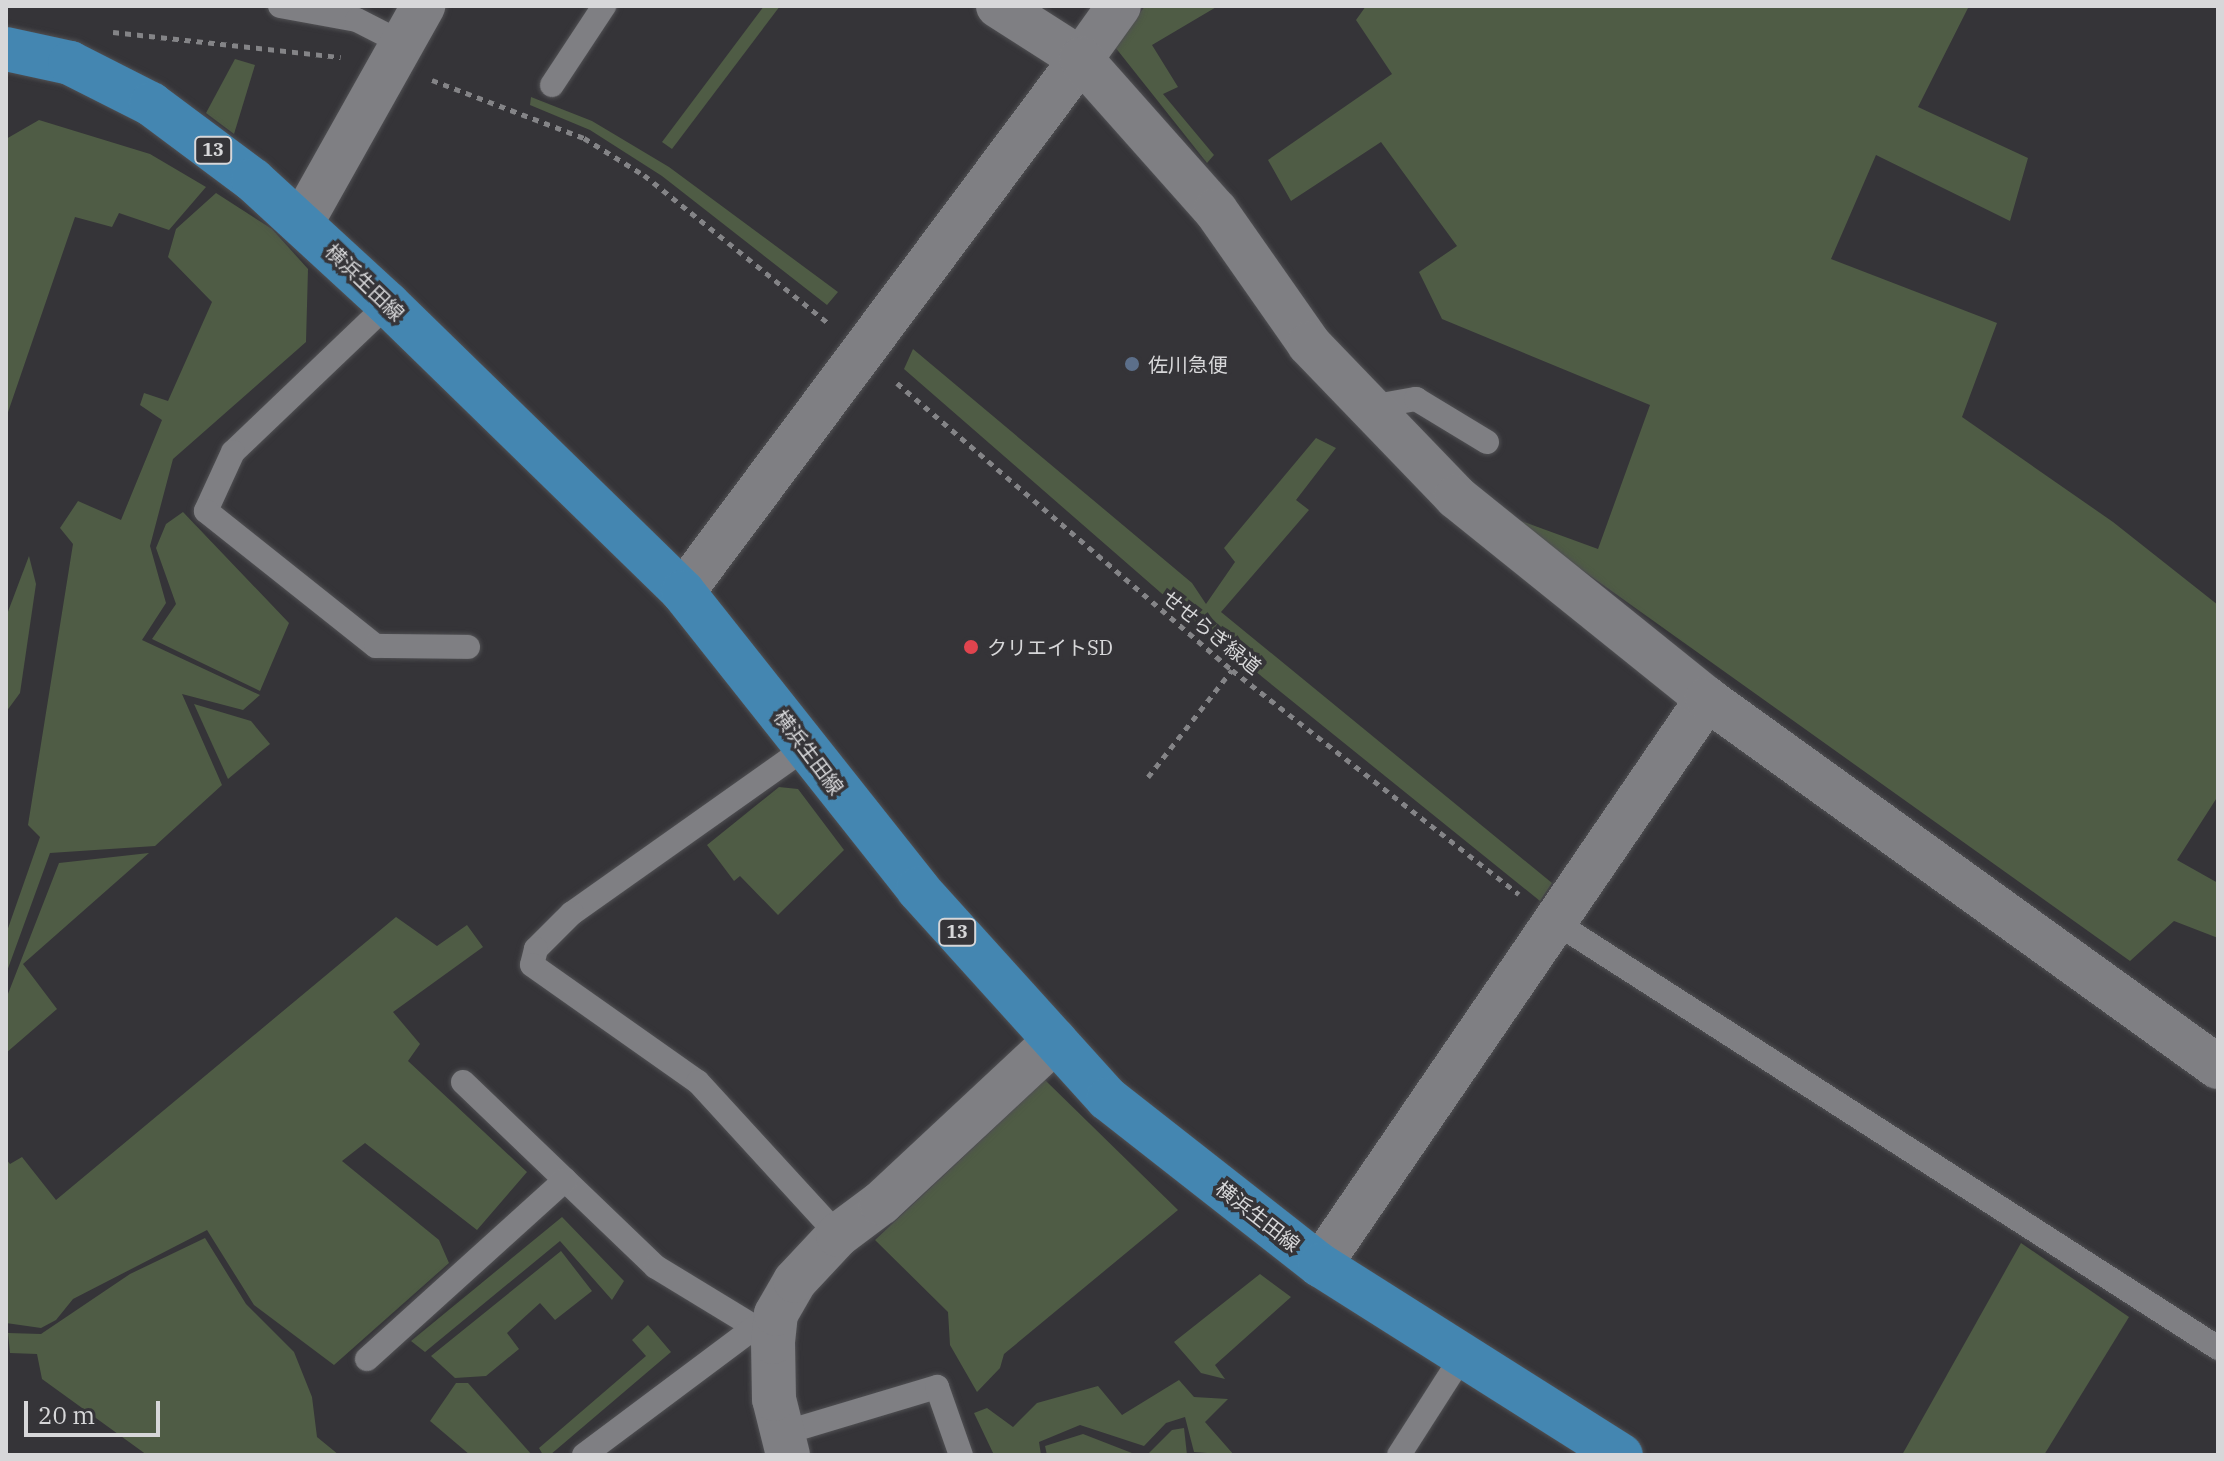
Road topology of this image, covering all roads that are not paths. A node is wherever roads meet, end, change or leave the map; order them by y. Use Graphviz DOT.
graph roads {
  1 [pos="280,6"];
  2 [pos="423,6"];
  3 [pos="604,6"];
  4 [pos="998,6"];
  5 [pos="1119,6"];
  6 [pos="6,49"];
  7 [pos="394,57"];
  8 [pos="1081,59"];
  9 [pos="552,85"];
  10 [pos="302,222"];
  11 [pos="388,304"];
  12 [pos="1370,407"];
  13 [pos="1487,442"];
  14 [pos="683,592"];
  15 [pos="468,647"];
  16 [pos="1707,699"];
  17 [pos="804,749"];
  18 [pos="1555,922"];
  19 [pos="1055,1041"];
  20 [pos="2218,1067"];
  21 [pos="463,1082"];
  22 [pos="565,1180"];
  23 [pos="838,1235"];
  24 [pos="1320,1265"];
  25 [pos="764,1320"];
  26 [pos="2218,1348"];
  27 [pos="1461,1358"];
  28 [pos="367,1359"];
  29 [pos="784,1444"];
  30 [pos="584,1455"];
  31 [pos="961,1455"];
  32 [pos="1399,1455"];
  33 [pos="1621,1455"];
  1 -- 7 [label="lane"];
  2 -- 7 [label="street"];
  3 -- 9 [label="lane"];
  4 -- 8 [label="street"];
  5 -- 8 [label="street"];
  6 -- 10 [label="main road, 横浜生田線 / 13"];
  7 -- 10 [label="street"];
  8 -- 12 [label="street"];
  8 -- 14 [label="street"];
  10 -- 11 [label="main road, 横浜生田線 / 13"];
  11 -- 14 [label="main road, 横浜生田線 / 13"];
  11 -- 15 [label="lane"];
  12 -- 13 [label="lane"];
  12 -- 16 [label="street"];
  14 -- 17 [label="main road, 横浜生田線 / 13"];
  16 -- 18 [label="street"];
  16 -- 20 [label="street"];
  17 -- 19 [label="main road, 横浜生田線 / 13"];
  17 -- 23 [label="lane"];
  18 -- 24 [label="street"];
  18 -- 26 [label="lane"];
  19 -- 23 [label="street"];
  19 -- 24 [label="main road, 横浜生田線 / 13"];
  21 -- 22 [label="lane"];
  22 -- 25 [label="lane"];
  22 -- 28 [label="lane"];
  23 -- 25 [label="street"];
  24 -- 27 [label="main road, 横浜生田線 / 13"];
  25 -- 29 [label="street"];
  25 -- 30 [label="lane"];
  27 -- 32 [label="lane"];
  27 -- 33 [label="main road, 横浜生田線 / 13"];
  29 -- 31 [label="lane"];
}
